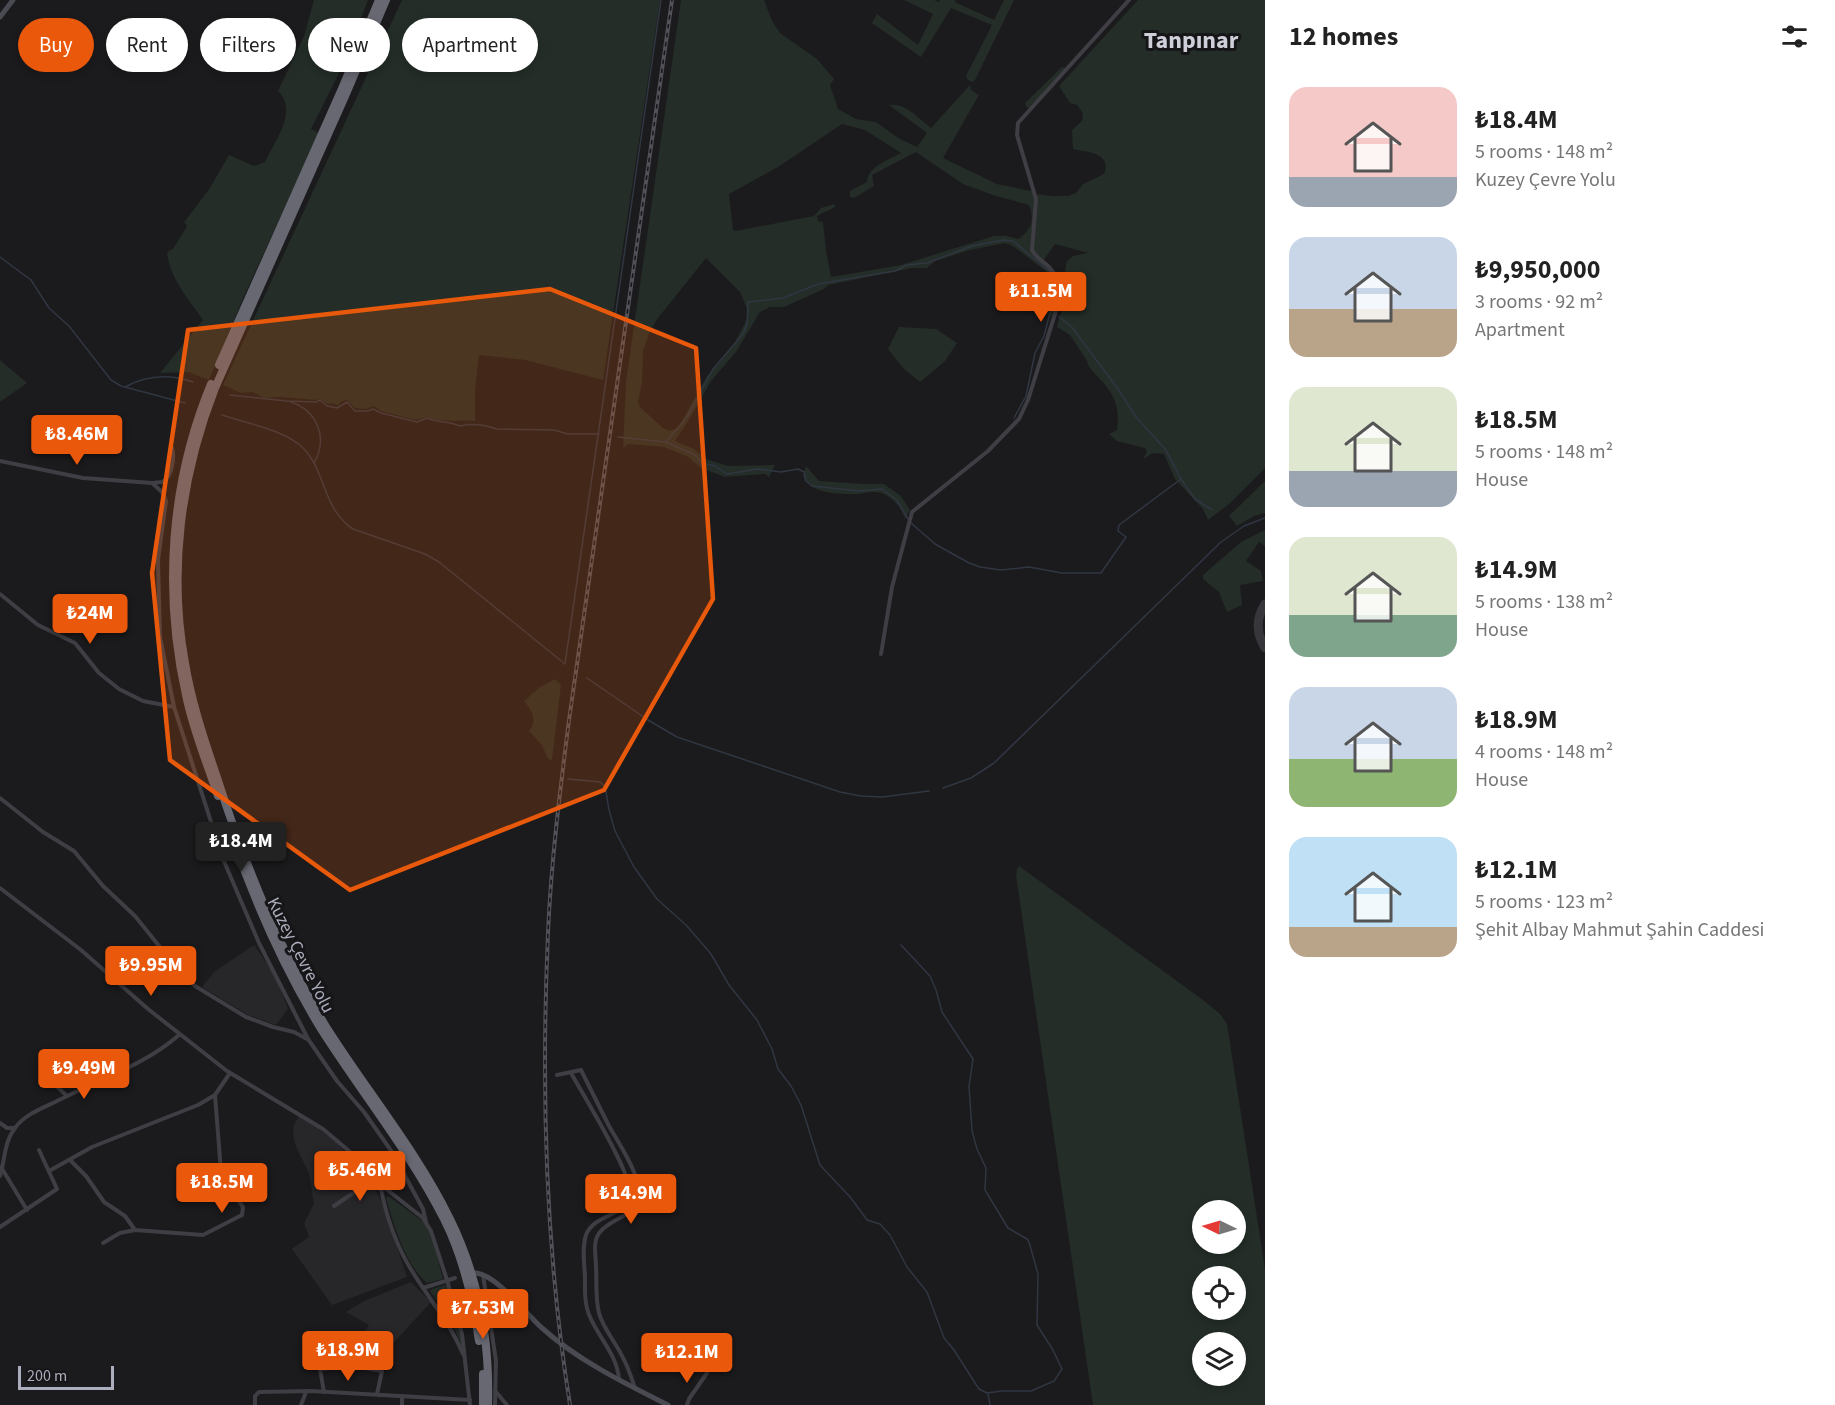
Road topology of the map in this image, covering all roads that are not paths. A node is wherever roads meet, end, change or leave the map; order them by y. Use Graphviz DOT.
graph roads {
  1 [pos="13,0"];
  2 [pos="386,0"];
  3 [pos="391,0"];
  4 [pos="1129,0"];
  5 [pos="377,3"];
  6 [pos="0,17"];
  7 [pos="346,94"];
  8 [pos="286,221"];
  9 [pos="200,420"];
  10 [pos="172,448"];
  11 [pos="0,461"];
  12 [pos="152,483"];
  13 [pos="0,594"];
  14 [pos="881,654"];
  15 [pos="174,707"];
  16 [pos="0,798"];
  17 [pos="0,888"];
  18 [pos="179,1035"];
  19 [pos="308,1039"];
  20 [pos="230,1073"];
  21 [pos="571,1073"];
  22 [pos="45,1075"];
  23 [pos="557,1076"];
  24 [pos="215,1095"];
  25 [pos="67,1096"];
  26 [pos="0,1123"];
  27 [pos="15,1128"];
  28 [pos="39,1149"];
  29 [pos="70,1160"];
  30 [pos="1,1167"];
  31 [pos="50,1171"];
  32 [pos="0,1176"];
  33 [pos="378,1182"];
  34 [pos="334,1206"];
  35 [pos="27,1210"];
  36 [pos="426,1222"];
  37 [pos="0,1227"];
  38 [pos="135,1230"];
  39 [pos="103,1243"];
  40 [pos="476,1273"];
  41 [pos="483,1274"];
  42 [pos="455,1278"];
  43 [pos="447,1280"];
  44 [pos="423,1288"];
  45 [pos="466,1363"];
  46 [pos="708,1373"];
  47 [pos="619,1379"];
  48 [pos="635,1388"];
  49 [pos="306,1391"];
  50 [pos="324,1392"];
  51 [pos="496,1392"];
  52 [pos="377,1394"];
  53 [pos="402,1396"];
  54 [pos="469,1402"];
  55 [pos="255,1405"];
  56 [pos="301,1405"];
  57 [pos="402,1405"];
  58 [pos="463,1405"];
  59 [pos="483,1405"];
  60 [pos="488,1405"];
  61 [pos="495,1405"];
  62 [pos="507,1405"];
  63 [pos="668,1405"];
  64 [pos="687,1405"];
  1 -- 6 [label="street"];
  2 -- 7 [label="highway"];
  3 -- 7 [label="highway"];
  4 -- 14 [label="street"];
  5 -- 8 [label="highway"];
  7 -- 8 [label="highway"];
  8 -- 9 [label="highway"];
  9 -- 59 [label="highway, Kuzey Çevre Yolu"];
  9 -- 60 [label="highway, Kuzey Çevre Yolu"];
  10 -- 12 [label="street"];
  11 -- 12 [label="street"];
  12 -- 15 [label="street"];
  13 -- 15 [label="street"];
  15 -- 19 [label="street"];
  16 -- 19 [label="street"];
  17 -- 18 [label="street"];
  18 -- 20 [label="street"];
  18 -- 25 [label="street"];
  19 -- 36 [label="street"];
  20 -- 24 [label="street"];
  20 -- 33 [label="street"];
  21 -- 23 [label="street"];
  21 -- 47 [label="street"];
  21 -- 48 [label="street"];
  22 -- 25 [label="street"];
  24 -- 29 [label="street"];
  24 -- 38 [label="street"];
  25 -- 27 [label="street"];
  26 -- 27 [label="street"];
  27 -- 30 [label="street"];
  28 -- 31 [label="street"];
  29 -- 31 [label="street"];
  29 -- 38 [label="street"];
  30 -- 32 [label="street"];
  30 -- 35 [label="street"];
  31 -- 35 [label="street"];
  33 -- 34 [label="street"];
  33 -- 36 [label="street"];
  33 -- 44 [label="street"];
  35 -- 37 [label="street"];
  36 -- 43 [label="street"];
  38 -- 39 [label="street"];
  40 -- 41 [label="street"];
  41 -- 47 [label="street"];
  41 -- 51 [label="street"];
  42 -- 43 [label="street"];
  43 -- 44 [label="street"];
  43 -- 45 [label="street"];
  44 -- 45 [label="street"];
  45 -- 54 [label="street"];
  46 -- 64 [label="street"];
  47 -- 48 [label="street"];
  48 -- 63 [label="street"];
  49 -- 50 [label="street"];
  49 -- 55 [label="street"];
  49 -- 56 [label="street"];
  50 -- 52 [label="street"];
  50 -- 52 [label="street"];
  51 -- 61 [label="street"];
  51 -- 62 [label="street"];
  52 -- 53 [label="street"];
  53 -- 54 [label="street"];
  53 -- 57 [label="street"];
  54 -- 58 [label="street"];
}
